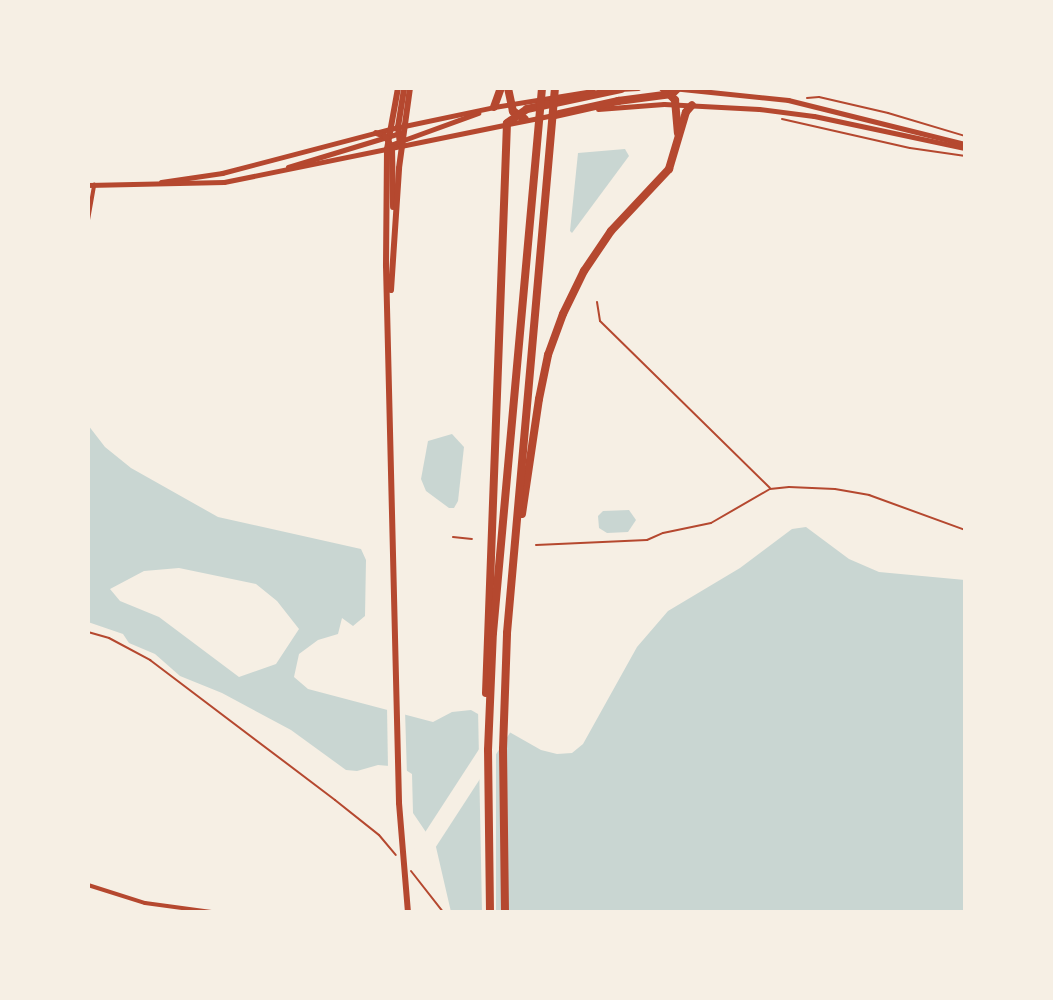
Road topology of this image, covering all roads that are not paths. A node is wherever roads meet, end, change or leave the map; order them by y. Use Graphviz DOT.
graph roads {
  1 [pos="401,88"];
  2 [pos="410,88"];
  3 [pos="501,88"];
  4 [pos="508,88"];
  5 [pos="542,88"];
  6 [pos="555,88"];
  7 [pos="638,88"];
  8 [pos="663,88"];
  9 [pos="621,89"];
  10 [pos="675,90"];
  11 [pos="512,103"];
  12 [pos="528,105"];
  13 [pos="676,105"];
  14 [pos="692,105"];
  15 [pos="494,107"];
  16 [pos="584,109"];
  17 [pos="515,114"];
  18 [pos="555,115"];
  19 [pos="526,119"];
  20 [pos="507,123"];
  21 [pos="390,129"];
  22 [pos="376,133"];
  23 [pos="396,139"];
  24 [pos="678,145"];
  25 [pos="965,146"];
  26 [pos="91,185"];
  27 [pos="144,185"];
  28 [pos="88,220"];
  29 [pos="389,310"];
  30 [pos="510,602"];
  31 [pos="489,632"];
  32 [pos="88,885"];
  33 [pos="211,912"];
  34 [pos="408,912"];
  35 [pos="490,912"];
  36 [pos="505,912"];
  1 -- 21 [label="main road"];
  1 -- 23 [label="main road"];
  2 -- 23 [label="main road"];
  3 -- 15 [label="highway"];
  4 -- 11 [label="highway"];
  5 -- 31 [label="highway"];
  6 -- 30 [label="highway"];
  7 -- 9 [label="street"];
  8 -- 10 [label="highway"];
  9 -- 12 [label="highway"];
  10 -- 13 [label="highway"];
  10 -- 16 [label="highway"];
  10 -- 25 [label="street"];
  11 -- 12 [label="street"];
  11 -- 15 [label="street"];
  11 -- 17 [label="highway"];
  12 -- 17 [label="highway"];
  13 -- 14 [label="street"];
  13 -- 16 [label="street"];
  13 -- 24 [label="highway"];
  14 -- 24 [label="highway"];
  14 -- 25 [label="street"];
  15 -- 23 [label="street"];
  15 -- 23 [label="street"];
  16 -- 18 [label="highway"];
  17 -- 19 [label="highway"];
  17 -- 20 [label="highway"];
  18 -- 19 [label="street"];
  19 -- 20 [label="street"];
  20 -- 23 [label="street"];
  20 -- 31 [label="highway"];
  21 -- 22 [label="street"];
  21 -- 23 [label="main road"];
  22 -- 23 [label="main road"];
  22 -- 27 [label="street"];
  23 -- 27 [label="street"];
  23 -- 29 [label="main road"];
  23 -- 29 [label="main road"];
  24 -- 30 [label="highway"];
  26 -- 27 [label="street"];
  26 -- 28 [label="street"];
  29 -- 34 [label="main road"];
  30 -- 36 [label="highway"];
  31 -- 35 [label="highway"];
  32 -- 33 [label="street"];
}
